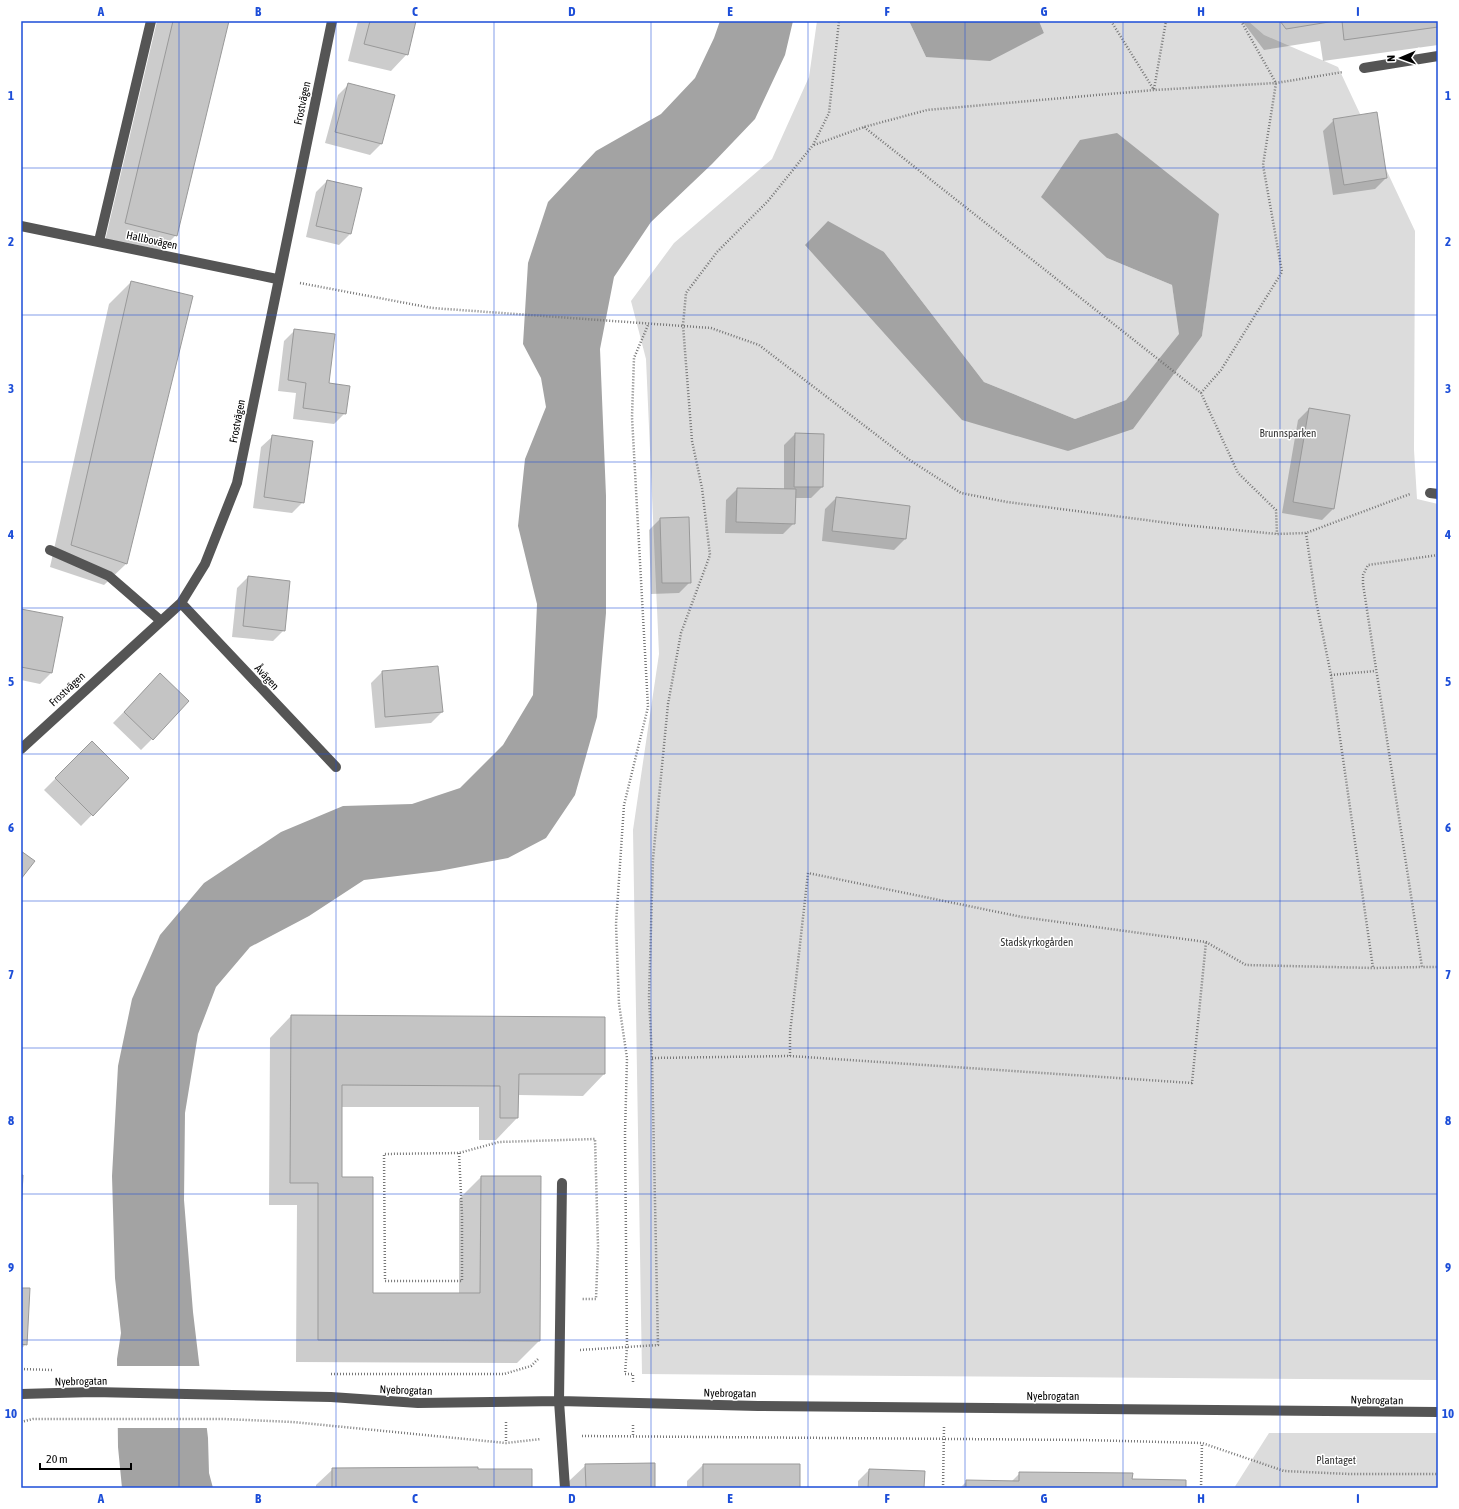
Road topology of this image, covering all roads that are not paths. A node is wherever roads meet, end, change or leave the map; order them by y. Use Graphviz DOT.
graph roads {
  1 [pos="151,21"];
  2 [pos="332,21"];
  3 [pos="1438,56"];
  4 [pos="1364,68"];
  5 [pos="21,226"];
  6 [pos="99,241"];
  7 [pos="277,279"];
  8 [pos="50,550"];
  9 [pos="181,603"];
  10 [pos="161,622"];
  11 [pos="21,749"];
  12 [pos="336,768"];
  13 [pos="562,1183"];
  14 [pos="21,1394"];
  15 [pos="559,1401"];
  16 [pos="1438,1412"];
  17 [pos="565,1488"];
  1 -- 6 [label="street"];
  2 -- 7 [label="street, Frostvägen"];
  3 -- 4 [label="street"];
  5 -- 6 [label="street, Hallbovägen"];
  6 -- 7 [label="street, Hallbovägen"];
  7 -- 9 [label="street, Frostvägen"];
  8 -- 10 [label="street"];
  9 -- 10 [label="street, Frostvägen"];
  9 -- 12 [label="street, Åvägen"];
  10 -- 11 [label="street, Frostvägen"];
  13 -- 15 [label="street"];
  14 -- 15 [label="street, Nyebrogatan"];
  15 -- 16 [label="street, Nyebrogatan"];
  15 -- 17 [label="street"];
}
